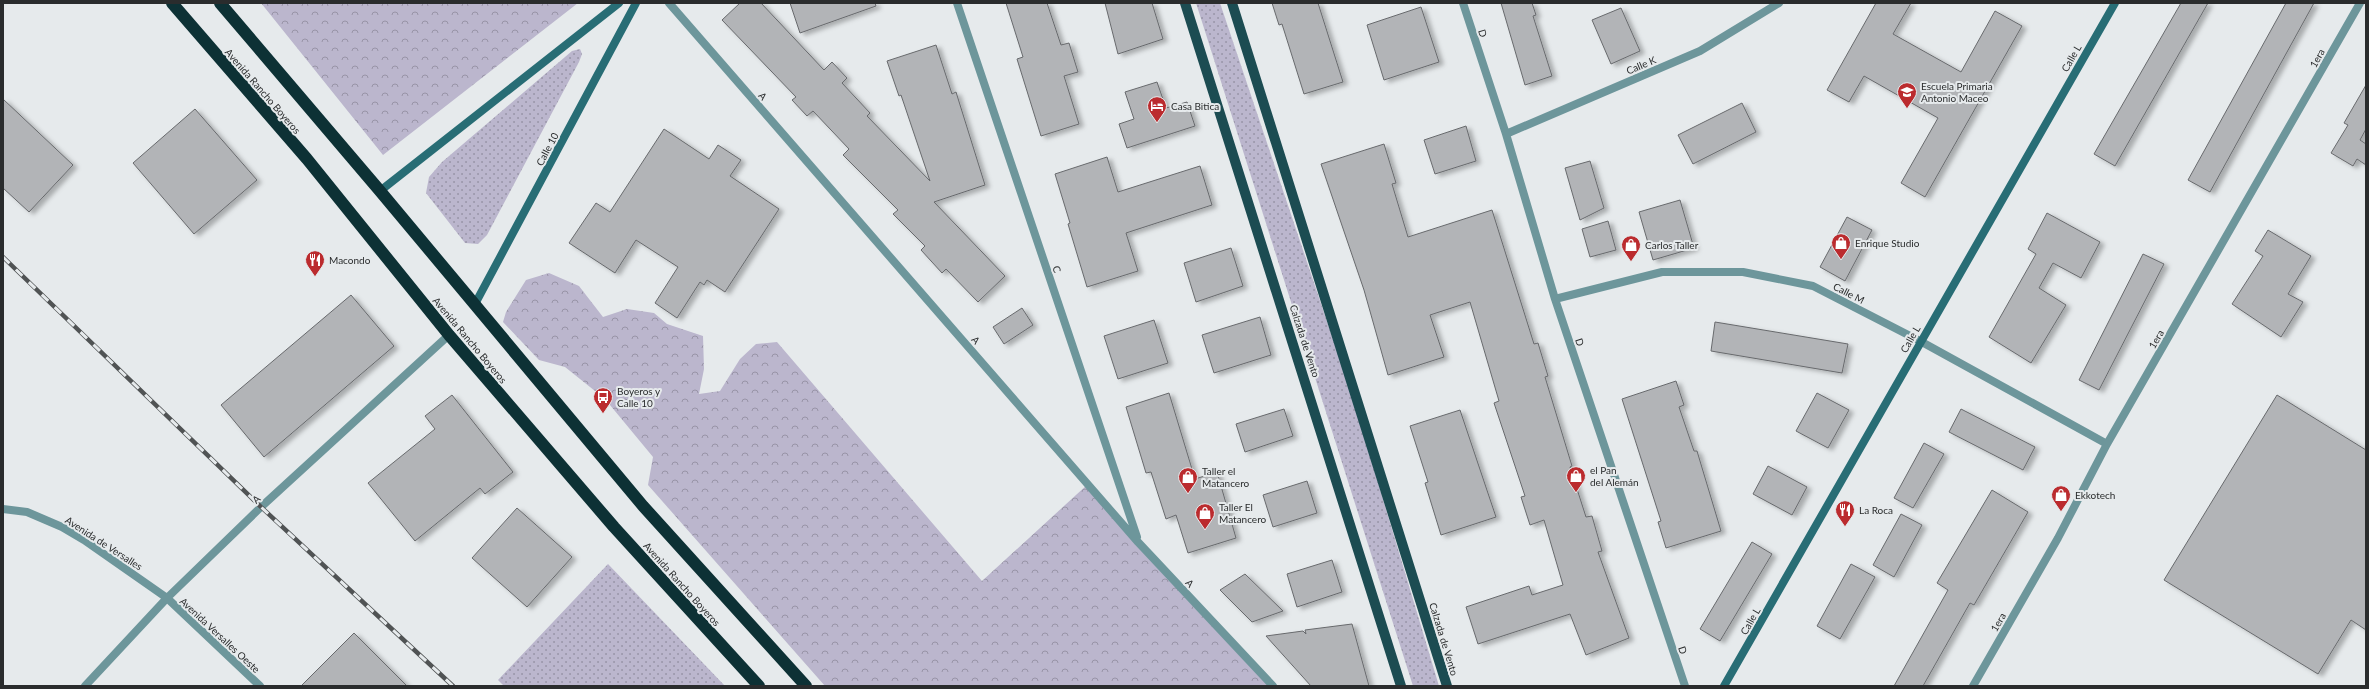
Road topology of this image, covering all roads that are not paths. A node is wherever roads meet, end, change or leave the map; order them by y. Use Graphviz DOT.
graph roads {
  1 [pos="172,3"];
  2 [pos="220,3"];
  3 [pos="619,3"];
  4 [pos="636,3"];
  5 [pos="669,3"];
  6 [pos="957,3"];
  7 [pos="1185,3"];
  8 [pos="1232,3"];
  9 [pos="1463,3"];
  10 [pos="1779,3"];
  11 [pos="2115,3"];
  12 [pos="2360,3"];
  13 [pos="1506,134"];
  14 [pos="380,191"];
  15 [pos="1555,299"];
  16 [pos="475,304"];
  17 [pos="449,335"];
  18 [pos="1920,341"];
  19 [pos="2107,444"];
  20 [pos="3,509"];
  21 [pos="1138,542"];
  22 [pos="167,598"];
  23 [pos="85,686"];
  24 [pos="260,686"];
  25 [pos="759,686"];
  26 [pos="806,686"];
  27 [pos="1273,686"];
  28 [pos="1401,686"];
  29 [pos="1447,686"];
  30 [pos="1685,686"];
  31 [pos="1724,686"];
  32 [pos="1974,686"];
  1 -- 17 [label="highway, Avenida Rancho Boyeros"];
  2 -- 14 [label="highway"];
  3 -- 14 [label="street"];
  4 -- 16 [label="street, Calle 10"];
  5 -- 21 [label="street, A"];
  6 -- 21 [label="street, C"];
  7 -- 28 [label="main road, Calzada de Vento"];
  8 -- 29 [label="main road, Calzada de Vento"];
  9 -- 13 [label="street, D"];
  10 -- 13 [label="street, Calle K"];
  11 -- 18 [label="street, Calle L"];
  12 -- 19 [label="street, 1era"];
  13 -- 15 [label="street, D"];
  14 -- 16 [label="highway"];
  15 -- 18 [label="street, Calle M"];
  15 -- 30 [label="street, D"];
  16 -- 26 [label="highway"];
  17 -- 22 [label="street, A"];
  17 -- 25 [label="highway, Avenida Rancho Boyeros"];
  18 -- 19 [label="street, Calle M"];
  18 -- 31 [label="street, Calle L"];
  19 -- 32 [label="street, 1era"];
  20 -- 22 [label="street, Avenida de Versalles"];
  21 -- 27 [label="street, A"];
  22 -- 23 [label="street, A"];
  22 -- 24 [label="street, Avenida Versalles Oeste"];
}
